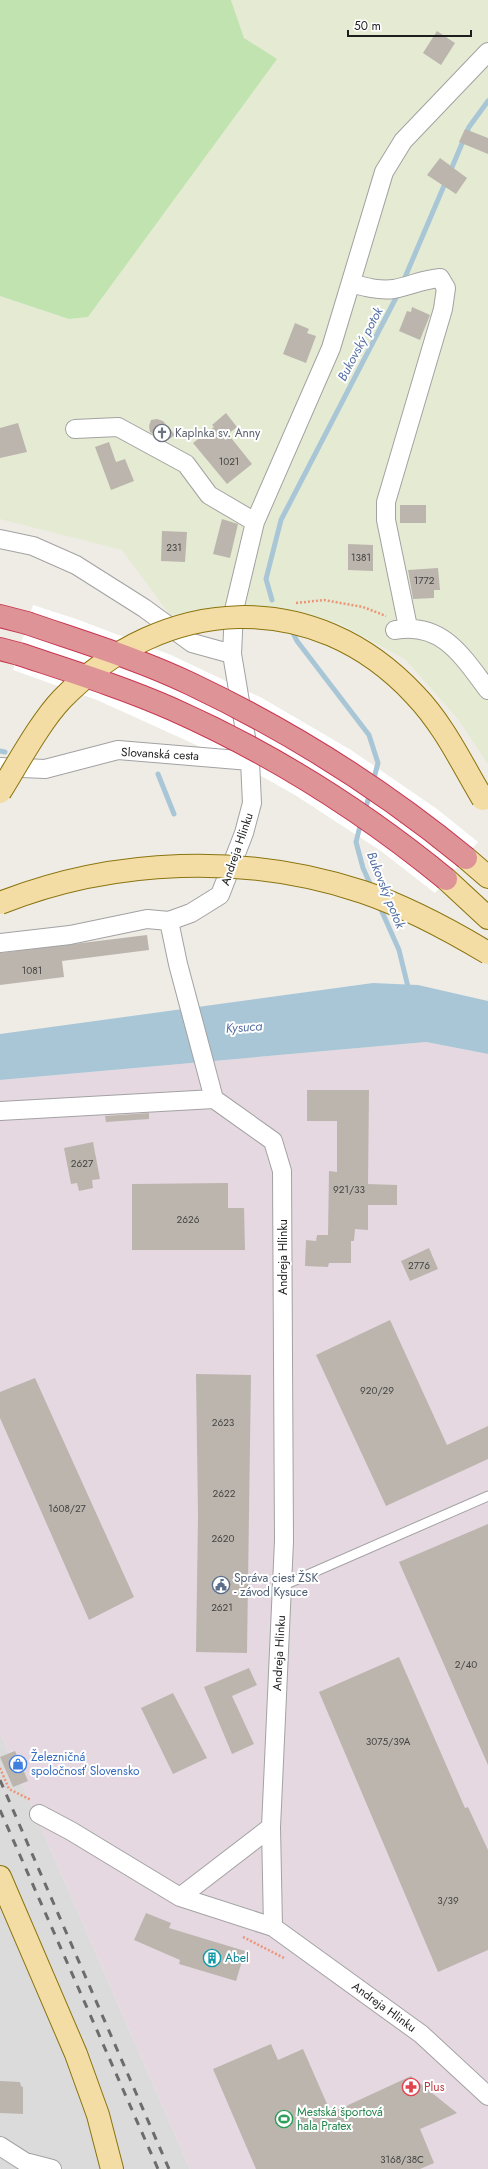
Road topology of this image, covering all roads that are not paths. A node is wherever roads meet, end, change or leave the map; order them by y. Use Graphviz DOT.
graph roads {
  1 [pos="488,52"];
  2 [pos="351,283"];
  3 [pos="75,429"];
  4 [pos="255,522"];
  5 [pos="0,538"];
  6 [pos="0,616"];
  7 [pos="9,651"];
  8 [pos="232,654"];
  9 [pos="488,690"];
  10 [pos="250,761"];
  11 [pos="0,768"];
  12 [pos="0,792"];
  13 [pos="486,803"];
  14 [pos="466,858"];
  15 [pos="488,877"];
  16 [pos="446,880"];
  17 [pos="0,903"];
  18 [pos="488,918"];
  19 [pos="169,921"];
  20 [pos="0,943"];
  21 [pos="488,953"];
  22 [pos="212,1091"];
  23 [pos="0,1111"];
  24 [pos="488,1496"];
  25 [pos="282,1586"];
  26 [pos="39,1814"];
  27 [pos="271,1828"];
  28 [pos="0,1877"];
  29 [pos="180,1897"];
  30 [pos="273,1927"];
  31 [pos="488,2096"];
  32 [pos="0,2146"];
  33 [pos="52,2169"];
  34 [pos="112,2169"];
  1 -- 2 [label="street, Andreja Hlinku"];
  2 -- 4 [label="street, Andreja Hlinku"];
  2 -- 9 [label="street"];
  3 -- 4 [label="street"];
  4 -- 8 [label="street, Andreja Hlinku"];
  5 -- 8 [label="street"];
  6 -- 14 [label="highway, bridge"];
  7 -- 16 [label="highway, bridge"];
  8 -- 10 [label="street, Andreja Hlinku"];
  10 -- 11 [label="street, Slovanská cesta"];
  10 -- 19 [label="street, Andreja Hlinku"];
  12 -- 13 [label="main road, bridge"];
  14 -- 15 [label="main road"];
  16 -- 18 [label="main road"];
  17 -- 21 [label="main road, bridge"];
  19 -- 20 [label="street"];
  19 -- 22 [label="street"];
  22 -- 23 [label="street"];
  22 -- 25 [label="street, Andreja Hlinku"];
  24 -- 25 [label="lane"];
  25 -- 27 [label="street, Andreja Hlinku"];
  26 -- 29 [label="street, Andreja Hlinku"];
  27 -- 29 [label="street"];
  27 -- 30 [label="street, Andreja Hlinku"];
  28 -- 34 [label="main road"];
  29 -- 30 [label="street, Andreja Hlinku"];
  30 -- 31 [label="street, Andreja Hlinku"];
  32 -- 33 [label="street"];
}
